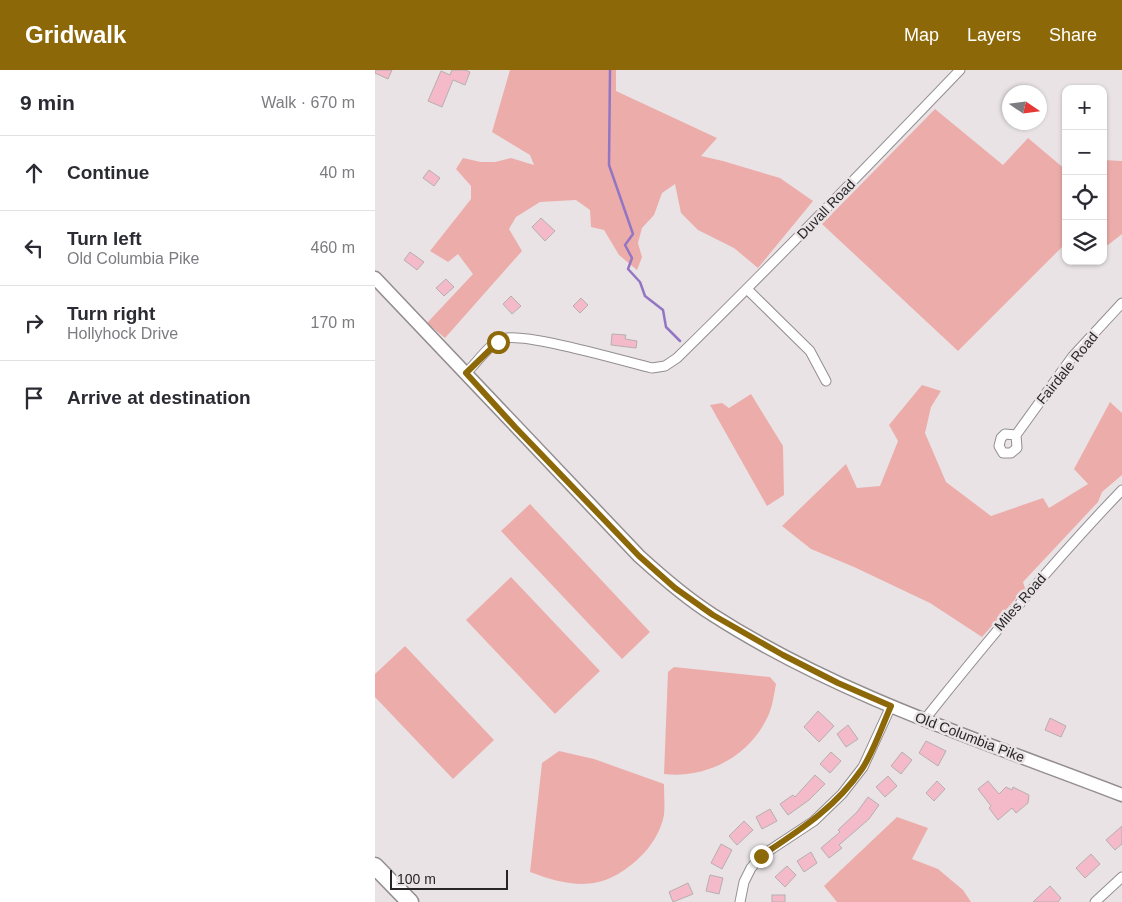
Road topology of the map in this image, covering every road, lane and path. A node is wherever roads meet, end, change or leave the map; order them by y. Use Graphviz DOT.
graph roads {
  1 [pos="960,70"];
  2 [pos="375,278"];
  3 [pos="747,289"];
  4 [pos="1122,303"];
  5 [pos="466,373"];
  6 [pos="826,381"];
  7 [pos="1016,435"];
  8 [pos="1122,490"];
  9 [pos="891,706"];
  10 [pos="925,719"];
  11 [pos="1122,795"];
  12 [pos="375,866"];
  13 [pos="1122,877"];
  14 [pos="410,902"];
  15 [pos="740,902"];
  16 [pos="1096,902"];
  1 -- 3 [label="street, Duvall Road"];
  2 -- 5 [label="main road, Old Columbia Pike"];
  3 -- 5 [label="street, Duvall Road"];
  3 -- 6 [label="street"];
  4 -- 7 [label="street, Fairdale Road"];
  5 -- 9 [label="main road, Old Columbia Pike"];
  8 -- 10 [label="street, Miles Road"];
  9 -- 10 [label="main road, Old Columbia Pike"];
  9 -- 15 [label="street"];
  10 -- 11 [label="main road, Old Columbia Pike"];
  12 -- 14 [label="highway"];
  13 -- 16 [label="street"];
}
